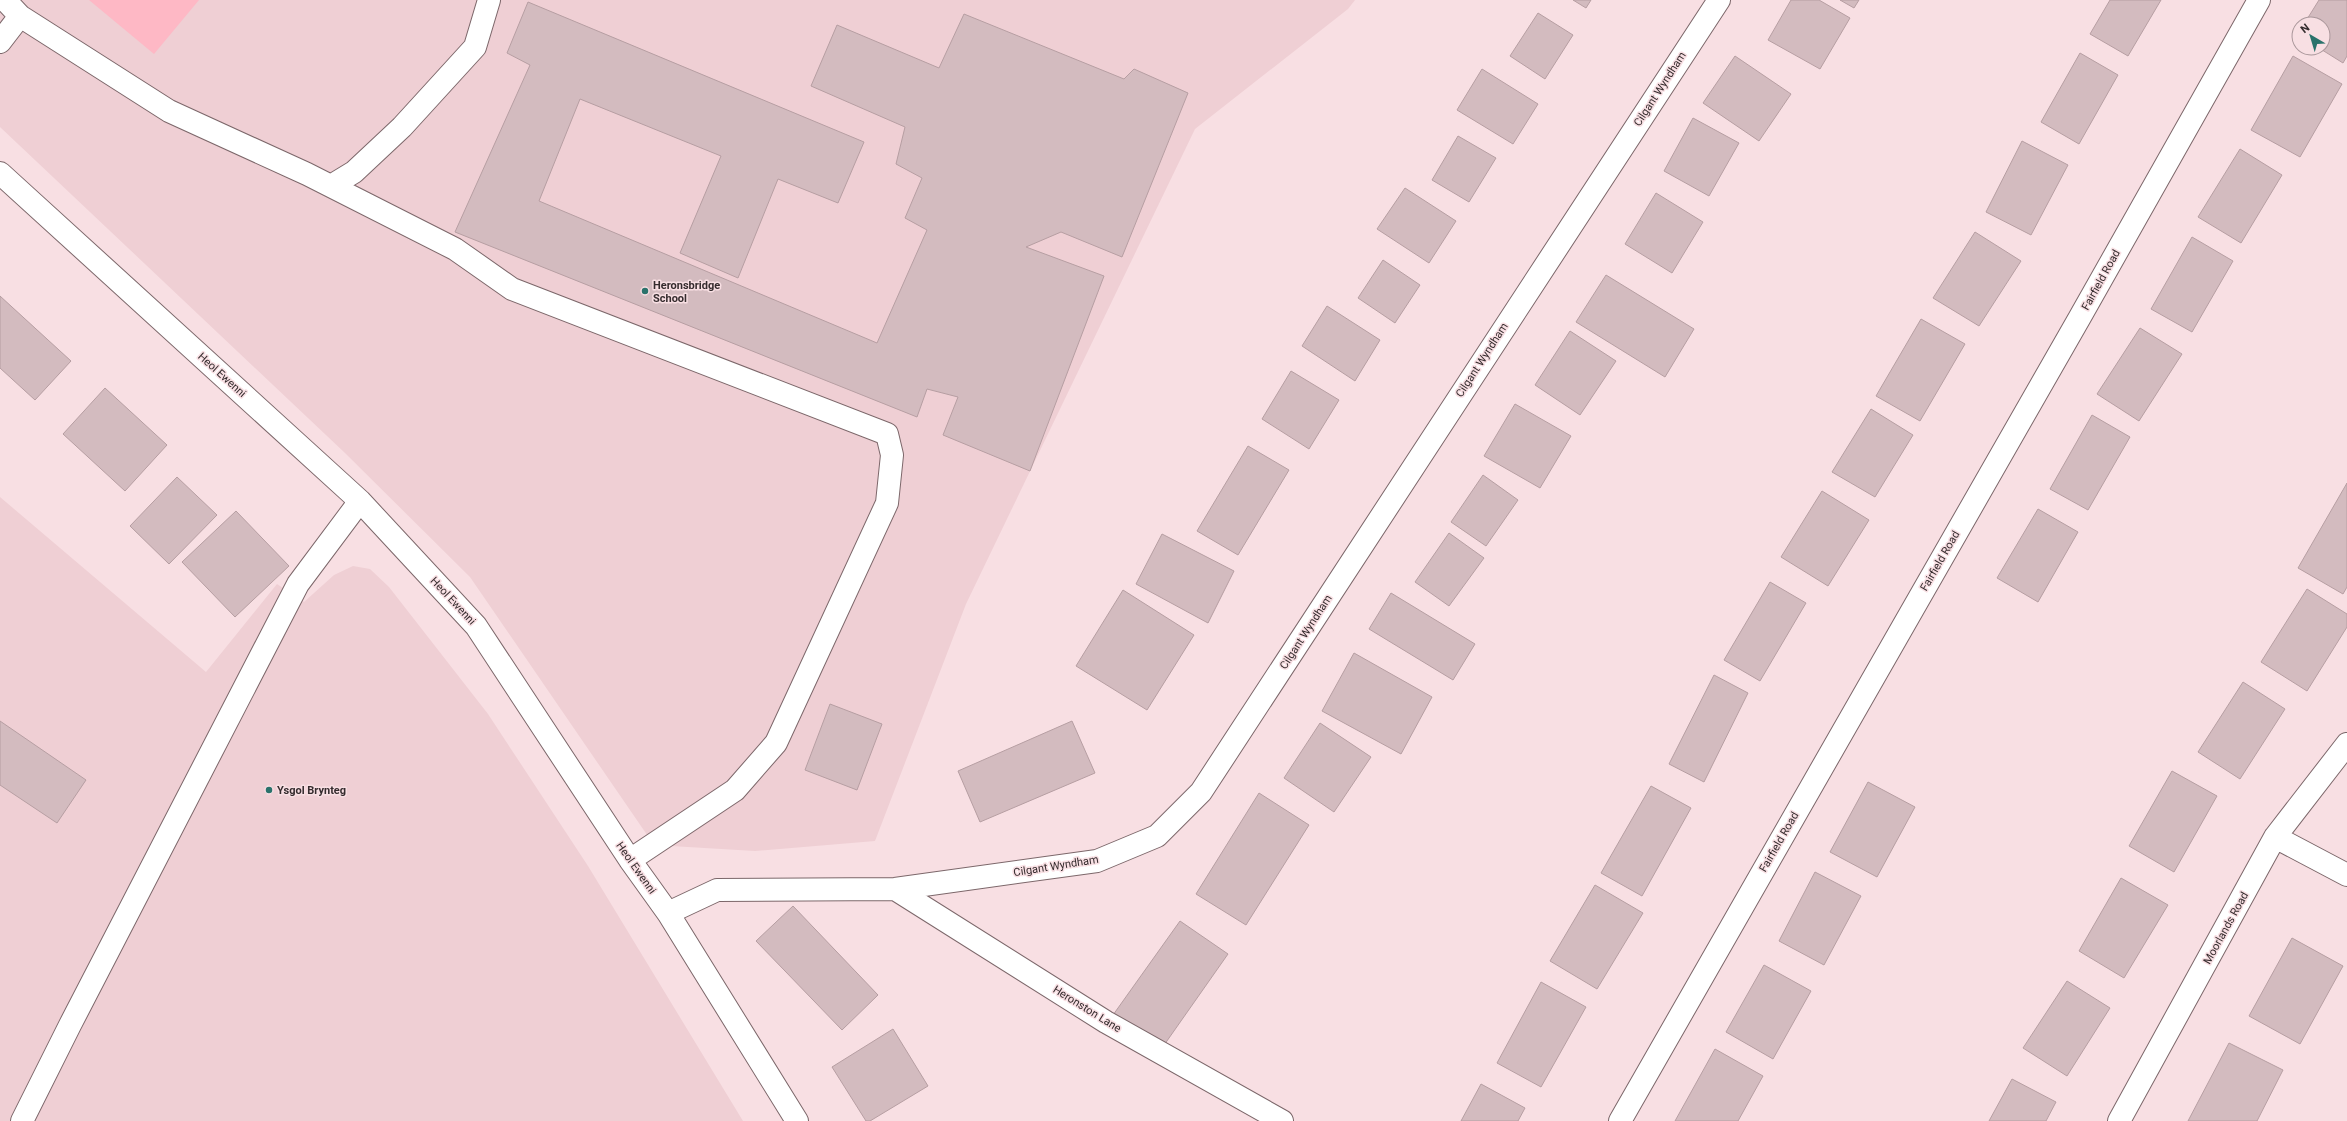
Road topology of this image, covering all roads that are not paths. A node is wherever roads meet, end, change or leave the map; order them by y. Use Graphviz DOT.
graph roads {
  1 [pos="5,0"];
  2 [pos="489,0"];
  3 [pos="1719,0"];
  4 [pos="2259,0"];
  5 [pos="20,16"];
  6 [pos="0,42"];
  7 [pos="0,173"];
  8 [pos="331,186"];
  9 [pos="360,501"];
  10 [pos="2347,744"];
  11 [pos="2275,838"];
  12 [pos="630,860"];
  13 [pos="2347,875"];
  14 [pos="895,889"];
  15 [pos="668,913"];
  16 [pos="22,1121"];
  17 [pos="797,1121"];
  18 [pos="1282,1121"];
  19 [pos="1620,1121"];
  20 [pos="2119,1121"];
  1 -- 5 [label="street"];
  2 -- 8 [label="street"];
  3 -- 14 [label="street, Cilgant Wyndham"];
  4 -- 19 [label="street, Fairfield Road"];
  5 -- 6 [label="street"];
  5 -- 8 [label="street"];
  7 -- 9 [label="street, Heol Ewenni"];
  8 -- 12 [label="street"];
  9 -- 12 [label="street, Heol Ewenni"];
  9 -- 16 [label="street"];
  10 -- 11 [label="street, Moorlands Road"];
  11 -- 13 [label="street"];
  11 -- 20 [label="street, Moorlands Road"];
  12 -- 15 [label="street, Heol Ewenni"];
  14 -- 15 [label="street, Cilgant Wyndham"];
  14 -- 18 [label="street, Heronston Lane"];
  15 -- 17 [label="street, Heol Ewenni"];
}
